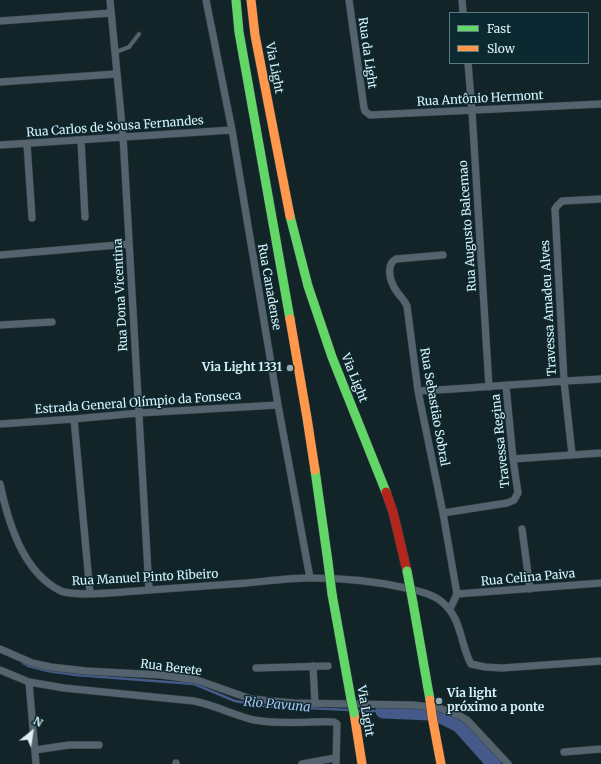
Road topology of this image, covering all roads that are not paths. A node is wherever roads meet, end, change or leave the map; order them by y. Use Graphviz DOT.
graph roads {
  1 [pos="110,0"];
  2 [pos="206,0"];
  3 [pos="236,0"];
  4 [pos="251,0"];
  5 [pos="349,0"];
  6 [pos="462,0"];
  7 [pos="463,12"];
  8 [pos="111,13"];
  9 [pos="0,21"];
  10 [pos="139,34"];
  11 [pos="115,53"];
  12 [pos="468,64"];
  13 [pos="116,74"];
  14 [pos="0,82"];
  15 [pos="601,104"];
  16 [pos="364,108"];
  17 [pos="472,111"];
  18 [pos="232,130"];
  19 [pos="123,136"];
  20 [pos="81,140"];
  21 [pos="27,144"];
  22 [pos="0,145"];
  23 [pos="601,199"];
  24 [pos="85,217"];
  25 [pos="32,218"];
  26 [pos="129,244"];
  27 [pos="0,255"];
  28 [pos="443,255"];
  29 [pos="52,322"];
  30 [pos="0,325"];
  31 [pos="601,379"];
  32 [pos="564,381"];
  33 [pos="506,386"];
  34 [pos="489,387"];
  35 [pos="418,391"];
  36 [pos="278,405"];
  37 [pos="139,413"];
  38 [pos="74,419"];
  39 [pos="0,424"];
  40 [pos="601,453"];
  41 [pos="572,454"];
  42 [pos="513,459"];
  43 [pos="0,484"];
  44 [pos="443,513"];
  45 [pos="522,529"];
  46 [pos="310,578"];
  47 [pos="601,583"];
  48 [pos="530,589"];
  49 [pos="150,590"];
  50 [pos="90,593"];
  51 [pos="457,594"];
  52 [pos="450,609"];
  53 [pos="0,649"];
  54 [pos="601,660"];
  55 [pos="313,666"];
  56 [pos="328,666"];
  57 [pos="256,668"];
  58 [pos="0,670"];
  59 [pos="29,682"];
  60 [pos="315,704"];
  61 [pos="99,745"];
  62 [pos="601,749"];
  63 [pos="35,750"];
  64 [pos="564,752"];
  65 [pos="336,761"];
  66 [pos="36,764"];
  67 [pos="302,764"];
  68 [pos="362,764"];
  69 [pos="441,764"];
  70 [pos="508,764"];
  1 -- 8 [label="street, Rua Dona Vicentina"];
  2 -- 18 [label="street, Rua Canadense"];
  3 -- 68 [label="main road, Via Light, bridge"];
  4 -- 69 [label="main road, Via Light, bridge"];
  5 -- 16 [label="street, Rua da Light"];
  6 -- 7 [label="street"];
  8 -- 9 [label="street"];
  8 -- 11 [label="street, Rua Dona Vicentina"];
  10 -- 11 [label="lane"];
  11 -- 13 [label="street, Rua Dona Vicentina"];
  12 -- 17 [label="street, Rua Augusto Balcemao"];
  13 -- 14 [label="street"];
  13 -- 19 [label="street, Rua Dona Vicentina"];
  15 -- 17 [label="street, Rua Antônio Hermont"];
  16 -- 17 [label="street, Rua Antônio Hermont"];
  17 -- 34 [label="street, Rua Augusto Balcemao"];
  18 -- 19 [label="street, Rua Carlos de Sousa Fernandes"];
  18 -- 36 [label="street, Rua Canadense"];
  19 -- 20 [label="street, Rua Carlos de Sousa Fernandes"];
  19 -- 26 [label="street, Rua Dona Vicentina"];
  20 -- 21 [label="street, Rua Carlos de Sousa Fernandes"];
  20 -- 24 [label="street"];
  21 -- 22 [label="street, Rua Carlos de Sousa Fernandes"];
  21 -- 25 [label="street"];
  23 -- 32 [label="street, Travessa Amadeu Alves"];
  26 -- 27 [label="street"];
  26 -- 37 [label="street, Rua Dona Vicentina"];
  28 -- 35 [label="street, Rua Sebastião Sobral"];
  29 -- 30 [label="street"];
  31 -- 32 [label="street"];
  32 -- 33 [label="street"];
  32 -- 41 [label="street, Travessa Amadeu Alves"];
  33 -- 34 [label="street"];
  33 -- 42 [label="street, Travessa Regina"];
  34 -- 35 [label="street"];
  35 -- 44 [label="street, Rua Sebastião Sobral"];
  36 -- 37 [label="street, Estrada General Olímpio da Fonseca"];
  36 -- 46 [label="street, Rua Canadense"];
  37 -- 38 [label="street, Estrada General Olímpio da Fonseca"];
  37 -- 49 [label="street, Rua Dona Vicentina"];
  38 -- 39 [label="street, Estrada General Olímpio da Fonseca"];
  38 -- 50 [label="street"];
  40 -- 41 [label="street"];
  41 -- 42 [label="street"];
  42 -- 44 [label="street, Travessa Regina"];
  43 -- 50 [label="street, Rua Manuel Pinto Ribeiro"];
  44 -- 51 [label="street, Rua Sebastião Sobral"];
  45 -- 48 [label="street"];
  46 -- 49 [label="street, Rua Manuel Pinto Ribeiro"];
  46 -- 52 [label="street, Rua Manuel Pinto Ribeiro"];
  47 -- 48 [label="street, Rua Celina Paiva"];
  48 -- 51 [label="street, Rua Celina Paiva"];
  49 -- 50 [label="street, Rua Manuel Pinto Ribeiro"];
  51 -- 52 [label="street"];
  52 -- 54 [label="street"];
  53 -- 60 [label="street, Rua Berete"];
  55 -- 56 [label="street"];
  55 -- 57 [label="street"];
  55 -- 60 [label="street"];
  58 -- 59 [label="street"];
  59 -- 63 [label="street"];
  59 -- 65 [label="street"];
  60 -- 70 [label="street, Rua Berete"];
  61 -- 63 [label="street"];
  62 -- 64 [label="street"];
  63 -- 66 [label="street"];
  65 -- 67 [label="street"];
}
